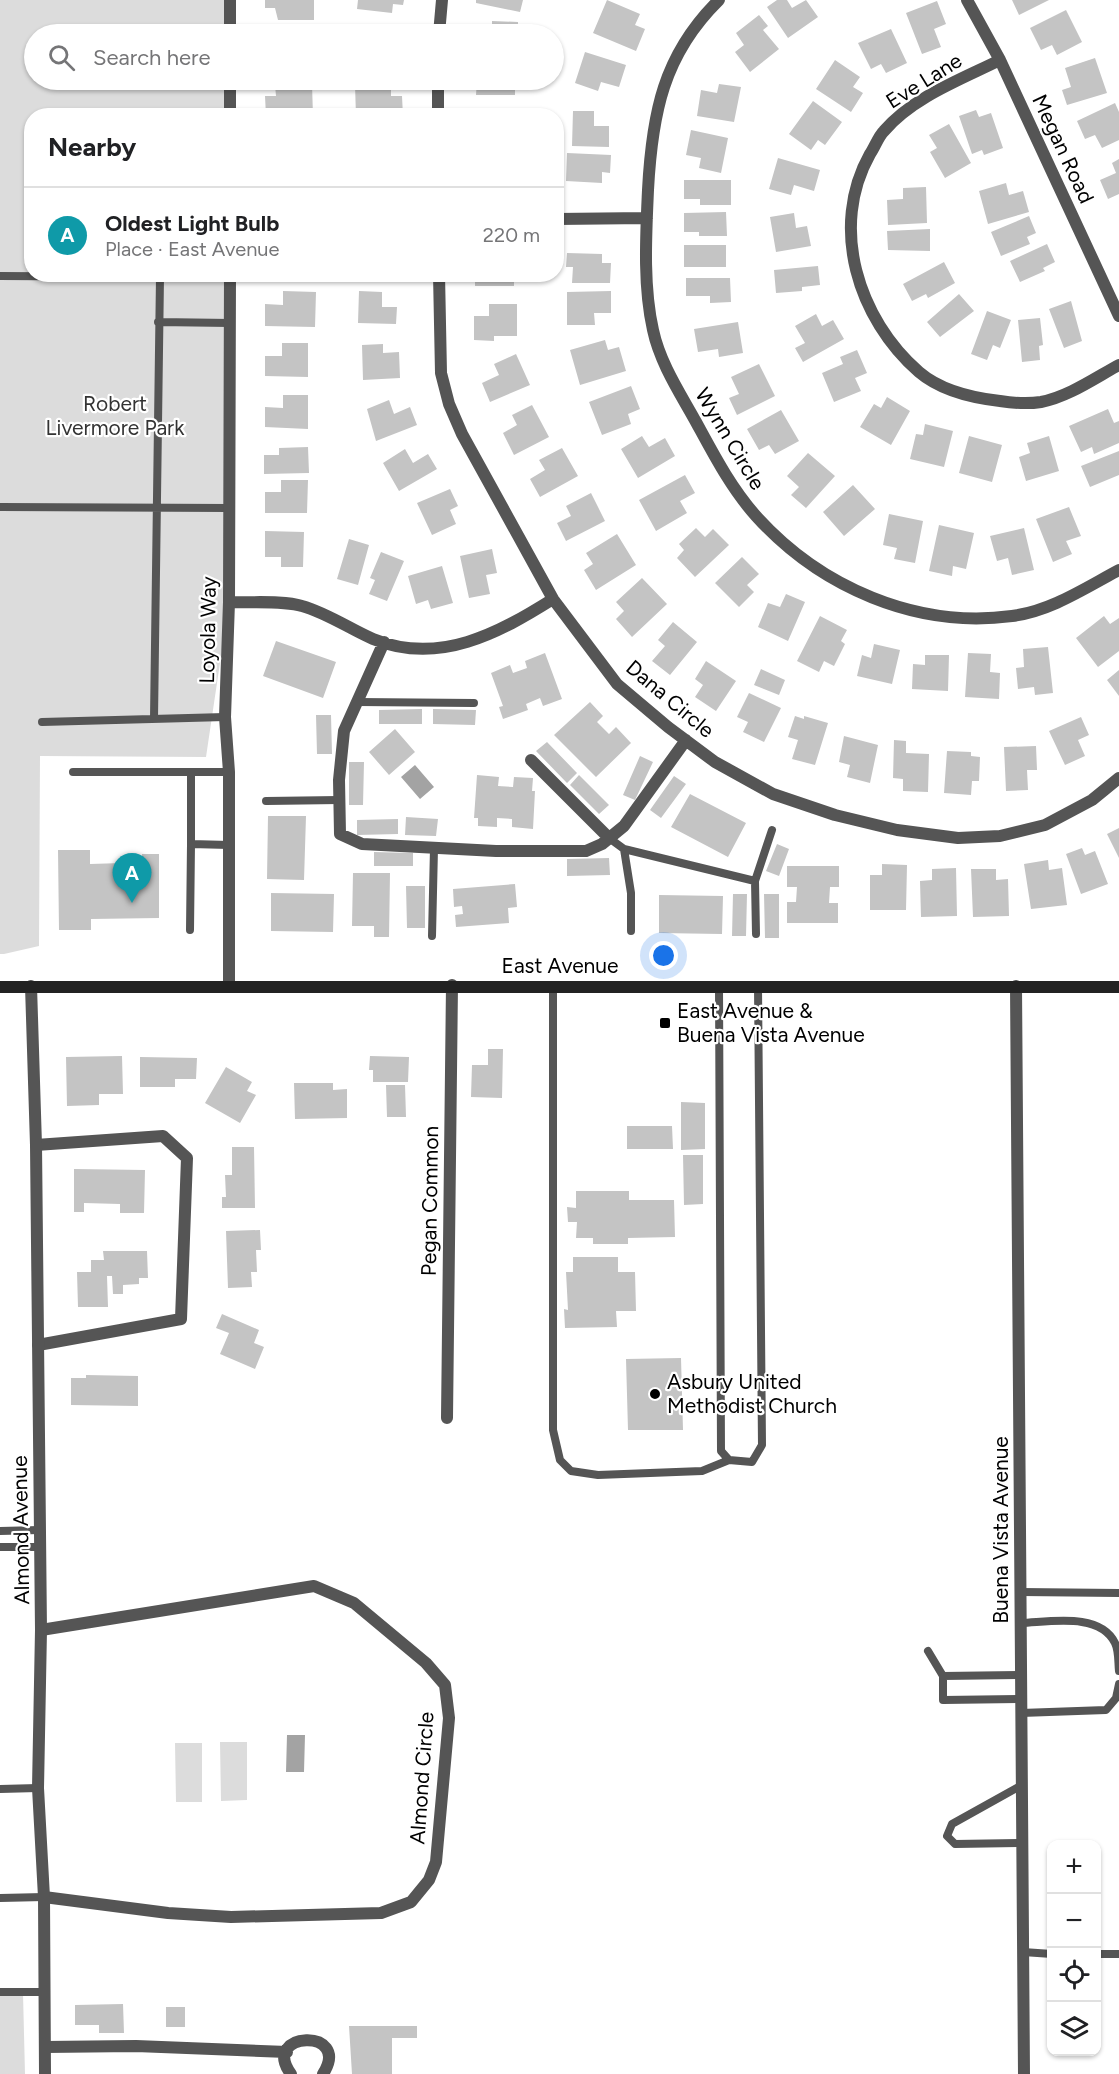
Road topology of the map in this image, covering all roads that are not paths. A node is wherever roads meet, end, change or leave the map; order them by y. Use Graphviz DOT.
graph roads {
  1 [pos="230,0"];
  2 [pos="442,0"];
  3 [pos="719,0"];
  4 [pos="967,0"];
  5 [pos="230,24"];
  6 [pos="440,24"];
  7 [pos="1000,60"];
  8 [pos="230,90"];
  9 [pos="438,90"];
  10 [pos="230,108"];
  11 [pos="438,108"];
  12 [pos="647,218"];
  13 [pos="564,219"];
  14 [pos="0,276"];
  15 [pos="24,276"];
  16 [pos="160,282"];
  17 [pos="230,282"];
  18 [pos="439,282"];
  19 [pos="1119,316"];
  20 [pos="158,322"];
  21 [pos="230,323"];
  22 [pos="1119,365"];
  23 [pos="0,507"];
  24 [pos="158,508"];
  25 [pos="229,508"];
  26 [pos="1119,570"];
  27 [pos="553,599"];
  28 [pos="229,602"];
  29 [pos="384,642"];
  30 [pos="358,702"];
  31 [pos="474,703"];
  32 [pos="225,717"];
  33 [pos="154,718"];
  34 [pos="42,722"];
  35 [pos="686,740"];
  36 [pos="531,760"];
  37 [pos="73,772"];
  38 [pos="191,772"];
  39 [pos="229,772"];
  40 [pos="1119,778"];
  41 [pos="339,800"];
  42 [pos="266,801"];
  43 [pos="772,830"];
  44 [pos="609,838"];
  45 [pos="191,844"];
  46 [pos="229,845"];
  47 [pos="435,848"];
  48 [pos="624,849"];
  49 [pos="755,881"];
  50 [pos="190,930"];
  51 [pos="631,931"];
  52 [pos="756,934"];
  53 [pos="432,936"];
  54 [pos="452,985"];
  55 [pos="553,985"];
  56 [pos="229,986"];
  57 [pos="719,986"];
  58 [pos="758,986"];
  59 [pos="1016,986"];
  60 [pos="0,987"];
  61 [pos="31,987"];
  62 [pos="1119,987"];
  63 [pos="36,1145"];
  64 [pos="38,1345"];
  65 [pos="447,1418"];
  66 [pos="729,1460"];
  67 [pos="40,1530"];
  68 [pos="0,1531"];
  69 [pos="0,1547"];
  70 [pos="40,1547"];
  71 [pos="1021,1592"];
  72 [pos="1119,1593"];
  73 [pos="1021,1623"];
  74 [pos="41,1630"];
  75 [pos="928,1651"];
  76 [pos="1119,1671"];
  77 [pos="1021,1675"];
  78 [pos="943,1676"];
  79 [pos="1119,1684"];
  80 [pos="1021,1699"];
  81 [pos="1021,1713"];
  82 [pos="1022,1785"];
  83 [pos="38,1788"];
  84 [pos="0,1789"];
  85 [pos="1022,1843"];
  86 [pos="44,1897"];
  87 [pos="0,1898"];
  88 [pos="1023,1952"];
  89 [pos="1047,1954"];
  90 [pos="1101,1954"];
  91 [pos="1119,1954"];
  92 [pos="0,1992"];
  93 [pos="45,1992"];
  94 [pos="45,2047"];
  95 [pos="287,2052"];
  96 [pos="45,2074"];
  97 [pos="291,2074"];
  98 [pos="323,2074"];
  99 [pos="1024,2074"];
  1 -- 5 [label="street"];
  2 -- 6 [label="street"];
  3 -- 12 [label="street, Wynn Circle"];
  4 -- 7 [label="street, Megan Road"];
  7 -- 19 [label="street, Megan Road"];
  7 -- 22 [label="street, Eve Lane"];
  8 -- 10 [label="street"];
  9 -- 11 [label="street"];
  12 -- 13 [label="street"];
  12 -- 26 [label="street, Wynn Circle"];
  14 -- 15 [label="lane"];
  16 -- 20 [label="lane"];
  17 -- 21 [label="street, Loyola Way"];
  18 -- 27 [label="street, Dana Circle"];
  20 -- 21 [label="lane"];
  20 -- 24 [label="lane"];
  21 -- 25 [label="street, Loyola Way"];
  23 -- 24 [label="lane"];
  24 -- 25 [label="lane"];
  24 -- 33 [label="lane"];
  25 -- 28 [label="street, Loyola Way"];
  27 -- 29 [label="street"];
  27 -- 35 [label="street, Dana Circle"];
  28 -- 29 [label="street"];
  28 -- 32 [label="street, Loyola Way"];
  29 -- 30 [label="street"];
  30 -- 31 [label="lane"];
  30 -- 41 [label="street"];
  32 -- 33 [label="lane"];
  32 -- 39 [label="street, Loyola Way"];
  33 -- 34 [label="lane"];
  35 -- 40 [label="street, Dana Circle"];
  35 -- 44 [label="street"];
  36 -- 44 [label="street"];
  37 -- 38 [label="lane"];
  38 -- 39 [label="lane"];
  38 -- 45 [label="lane"];
  39 -- 46 [label="street, Loyola Way"];
  41 -- 42 [label="lane"];
  41 -- 47 [label="street"];
  43 -- 49 [label="lane"];
  44 -- 47 [label="street"];
  44 -- 48 [label="lane"];
  45 -- 46 [label="lane"];
  45 -- 50 [label="lane"];
  46 -- 56 [label="street, Loyola Way"];
  47 -- 53 [label="lane"];
  48 -- 49 [label="lane"];
  48 -- 51 [label="lane"];
  49 -- 52 [label="lane"];
  54 -- 55 [label="main road, East Avenue"];
  54 -- 56 [label="main road, East Avenue"];
  54 -- 65 [label="street, Pegan Common"];
  55 -- 57 [label="main road, East Avenue"];
  55 -- 66 [label="lane"];
  56 -- 61 [label="main road, East Avenue"];
  57 -- 58 [label="main road, East Avenue"];
  57 -- 66 [label="lane"];
  58 -- 59 [label="main road, East Avenue"];
  58 -- 66 [label="lane"];
  59 -- 62 [label="main road, East Avenue"];
  59 -- 71 [label="street, Buena Vista Avenue"];
  60 -- 61 [label="main road, East Avenue"];
  61 -- 63 [label="street, Almond Avenue"];
  63 -- 64 [label="street, Almond Avenue"];
  63 -- 64 [label="street"];
  64 -- 67 [label="street, Almond Avenue"];
  67 -- 68 [label="lane"];
  67 -- 70 [label="street, Almond Avenue"];
  69 -- 70 [label="lane"];
  70 -- 74 [label="street, Almond Avenue"];
  71 -- 72 [label="lane"];
  71 -- 73 [label="street, Buena Vista Avenue"];
  73 -- 76 [label="lane"];
  73 -- 77 [label="street, Buena Vista Avenue"];
  74 -- 83 [label="street, Almond Avenue"];
  74 -- 86 [label="street, Almond Circle"];
  75 -- 78 [label="lane"];
  77 -- 78 [label="lane"];
  77 -- 80 [label="street, Buena Vista Avenue"];
  78 -- 80 [label="lane"];
  79 -- 81 [label="lane"];
  80 -- 81 [label="street, Buena Vista Avenue"];
  81 -- 82 [label="street, Buena Vista Avenue"];
  82 -- 85 [label="street, Buena Vista Avenue"];
  82 -- 85 [label="lane"];
  83 -- 84 [label="lane"];
  83 -- 86 [label="street, Almond Avenue"];
  85 -- 88 [label="street, Buena Vista Avenue"];
  86 -- 87 [label="lane"];
  86 -- 93 [label="street, Almond Avenue"];
  88 -- 89 [label="lane"];
  88 -- 99 [label="street, Buena Vista Avenue"];
  90 -- 91 [label="lane"];
  92 -- 93 [label="lane"];
  93 -- 94 [label="street, Almond Avenue"];
  94 -- 95 [label="street"];
  94 -- 96 [label="street, Almond Avenue"];
  95 -- 97 [label="street"];
  95 -- 98 [label="street"];
}
